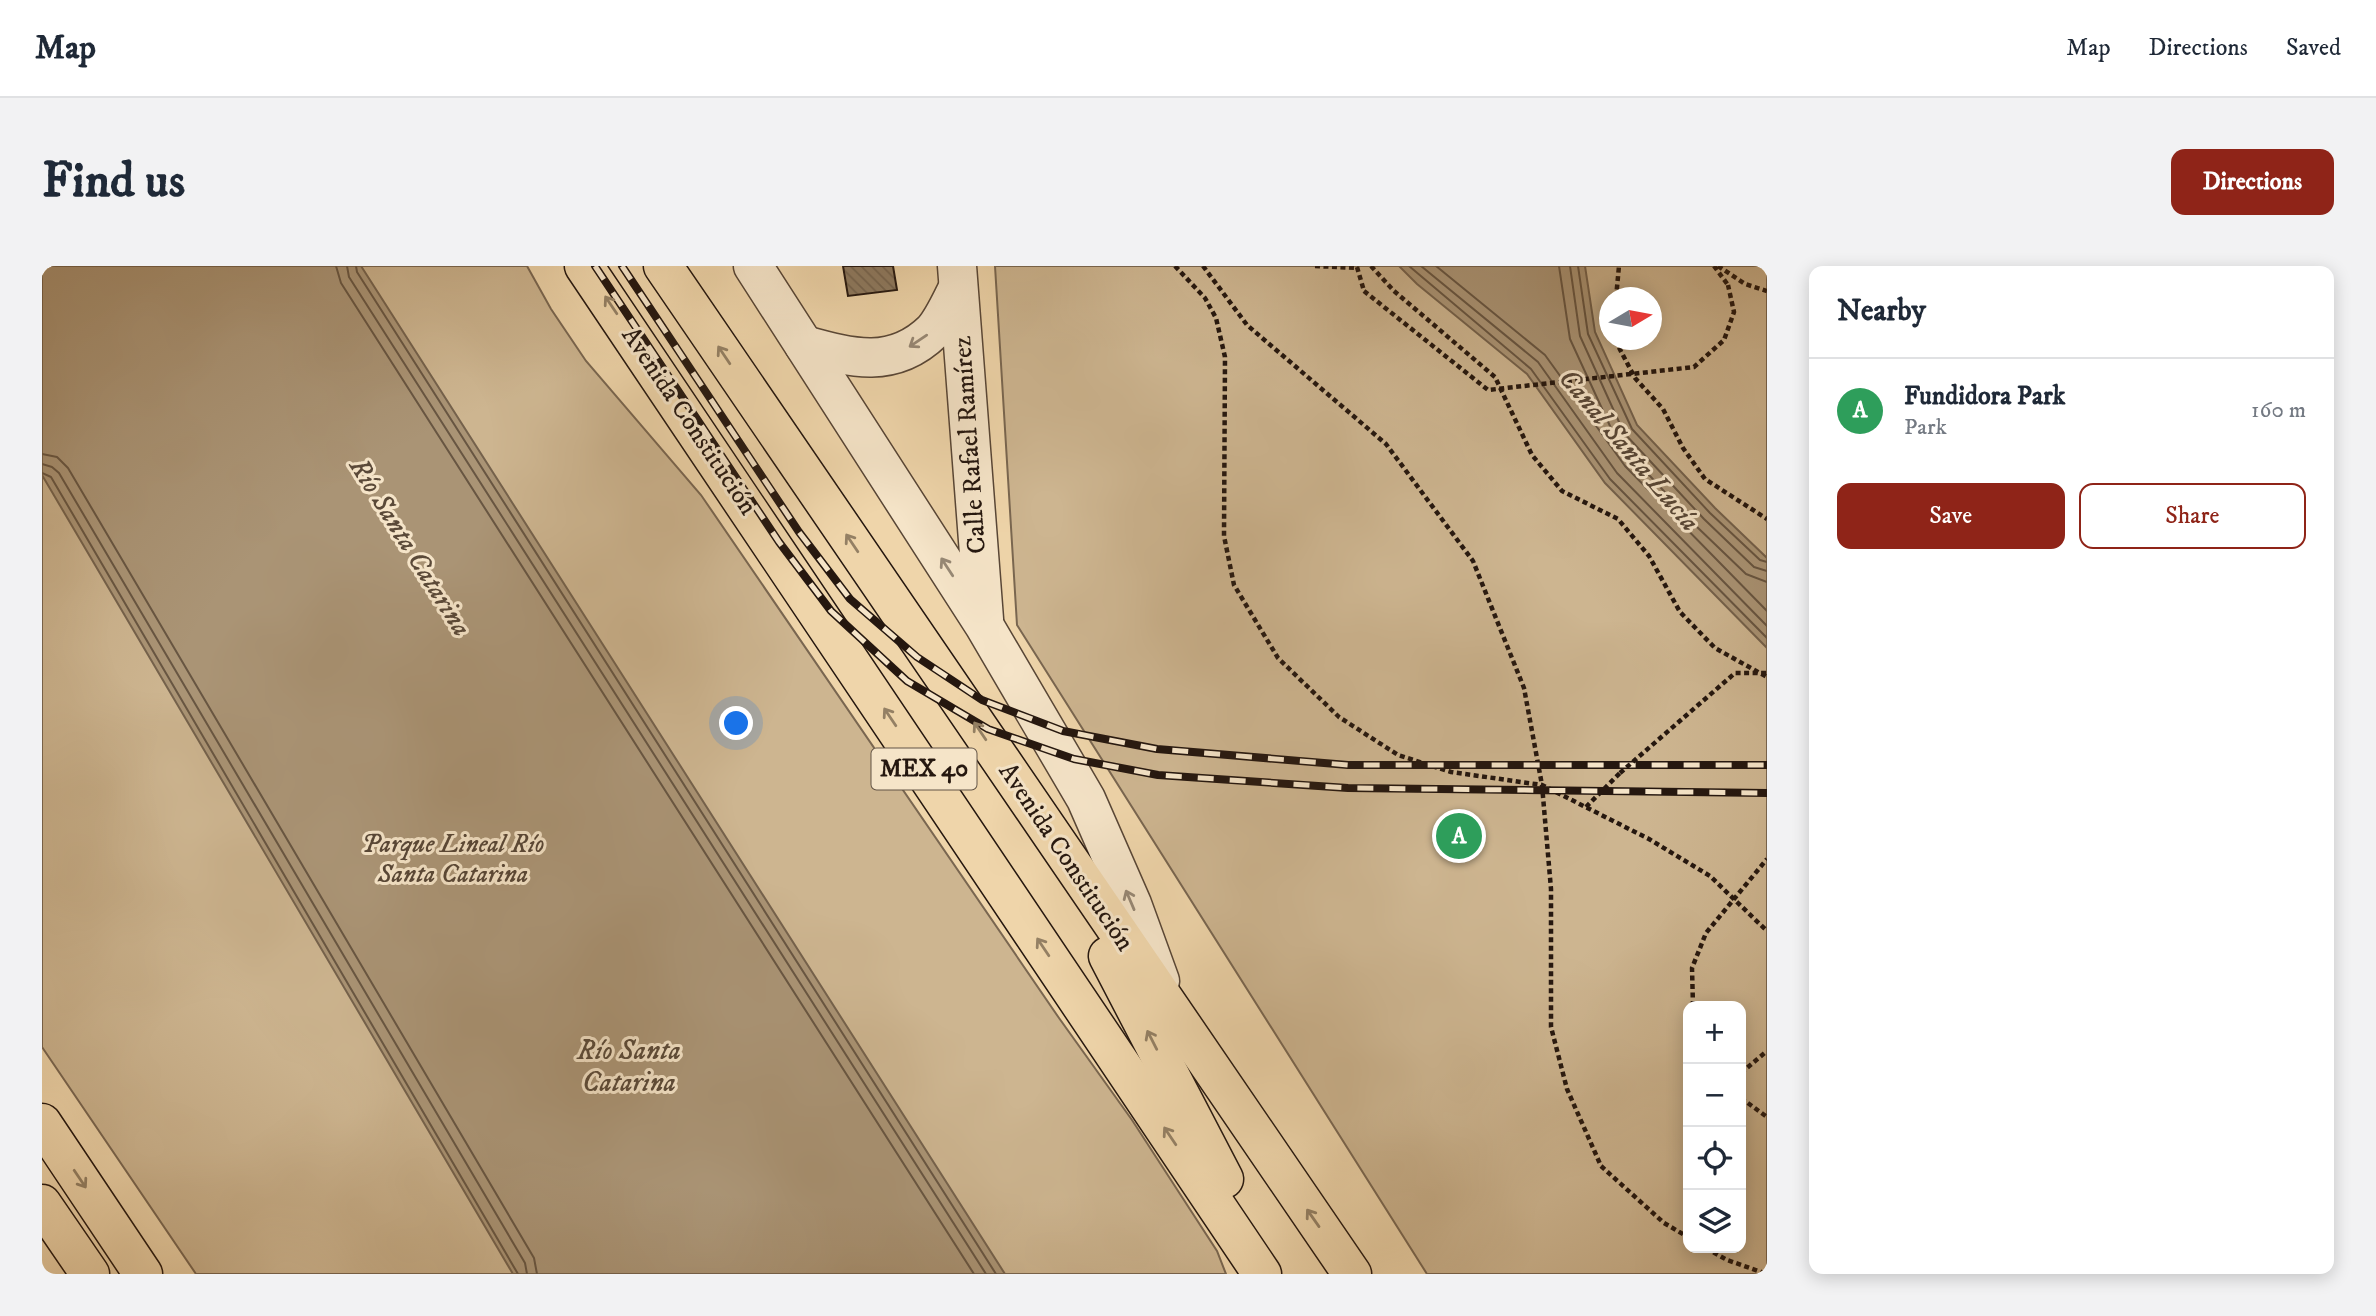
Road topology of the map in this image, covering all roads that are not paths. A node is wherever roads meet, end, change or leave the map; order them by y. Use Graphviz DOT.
graph roads {
  1 [pos="584,266"];
  2 [pos="663,266"];
  3 [pos="753,266"];
  4 [pos="957,277"];
  5 [pos="804,345"];
  6 [pos="984,625"];
  7 [pos="1029,804"];
  8 [pos="1170,1010"];
  9 [pos="42,1123"];
  10 [pos="42,1204"];
  11 [pos="90,1274"];
  12 [pos="144,1274"];
  13 [pos="1262,1274"];
  14 [pos="1274,1274"];
  15 [pos="1352,1274"];
  13 -- 1 [label="highway, Avenida Constitución / MEX 40, one-way"];
  7 -- 2 [label="highway, Avenida Constitución / MEX 40, one-way"];
  3 -- 5 [label="street"];
  4 -- 5 [label="street, one-way"];
  4 -- 6 [label="street, Calle Rafael Ramírez"];
  6 -- 5 [label="street, one-way"];
  8 -- 6 [label="street, one-way"];
  7 -- 8 [label="highway, Avenida Constitución / MEX 40"];
  14 -- 7 [label="highway, one-way"];
  15 -- 8 [label="highway, Avenida Constitución / MEX 40, one-way"];
  9 -- 12 [label="highway, one-way"];
  10 -- 11 [label="highway"];
}
